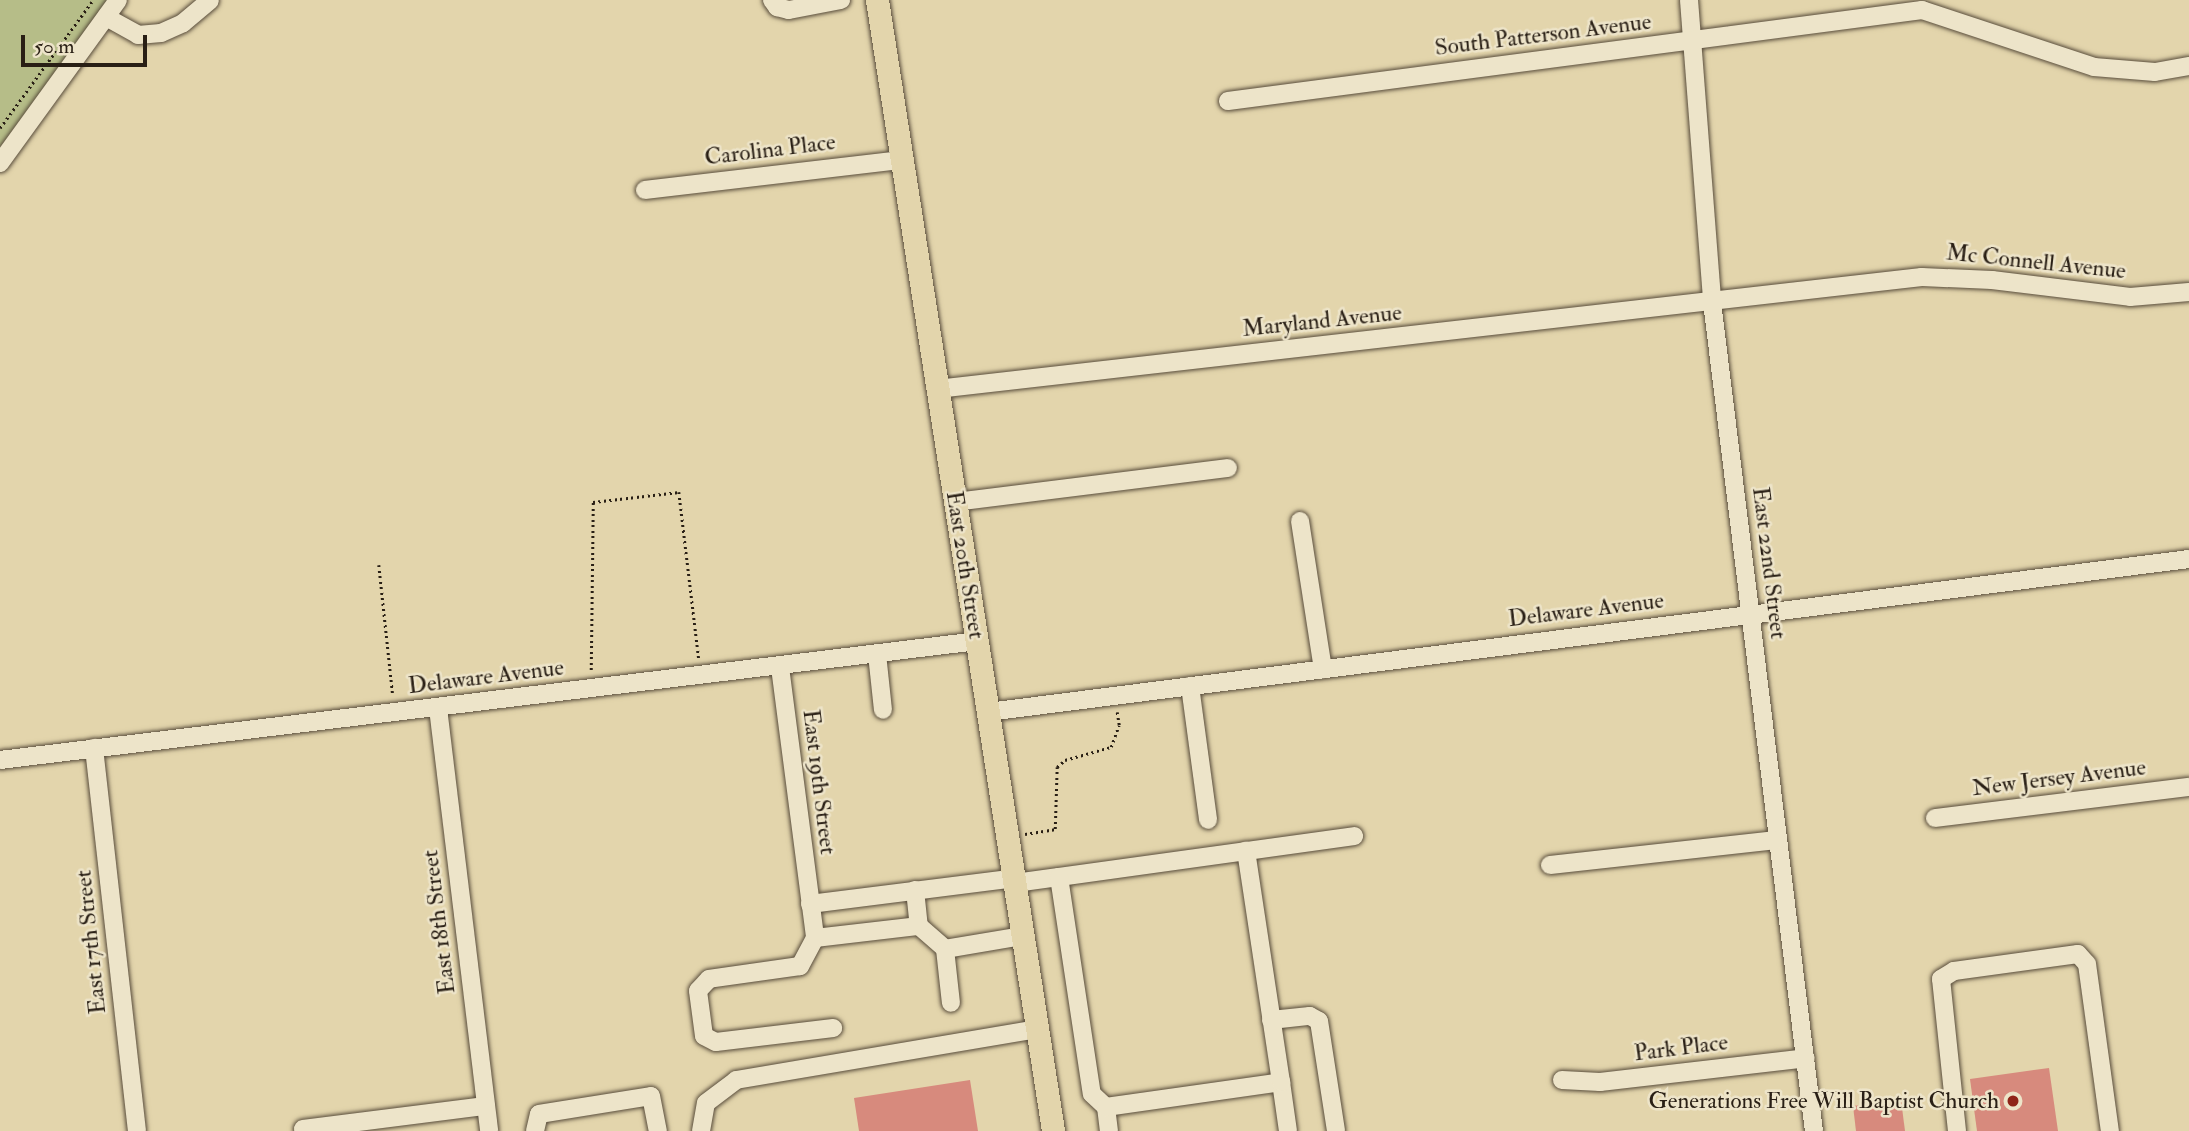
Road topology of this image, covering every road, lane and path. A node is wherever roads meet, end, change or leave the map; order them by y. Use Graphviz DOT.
graph roads {
  1 [pos="93,0"];
  2 [pos="118,0"];
  3 [pos="210,0"];
  4 [pos="841,0"];
  5 [pos="877,0"];
  6 [pos="1689,0"];
  7 [pos="772,1"];
  8 [pos="1921,5"];
  9 [pos="106,17"];
  10 [pos="1695,40"];
  11 [pos="2189,66"];
  12 [pos="1228,101"];
  13 [pos="0,128"];
  14 [pos="901,160"];
  15 [pos="0,163"];
  16 [pos="645,190"];
  17 [pos="2189,292"];
  18 [pos="1712,302"];
  19 [pos="937,389"];
  20 [pos="1228,468"];
  21 [pos="955,502"];
  22 [pos="1300,521"];
  23 [pos="2189,559"];
  24 [pos="379,565"];
  25 [pos="1752,614"];
  26 [pos="977,641"];
  27 [pos="877,654"];
  28 [pos="780,667"];
  29 [pos="1324,669"];
  30 [pos="702,677"];
  31 [pos="1190,686"];
  32 [pos="591,690"];
  33 [pos="1115,696"];
  34 [pos="438,708"];
  35 [pos="883,710"];
  36 [pos="988,712"];
  37 [pos="395,713"];
  38 [pos="94,748"];
  39 [pos="0,760"];
  40 [pos="2189,787"];
  41 [pos="1935,818"];
  42 [pos="1208,820"];
  43 [pos="1354,836"];
  44 [pos="1008,837"];
  45 [pos="1777,840"];
  46 [pos="1246,851"];
  47 [pos="1550,865"];
  48 [pos="1059,877"];
  49 [pos="1015,881"];
  50 [pos="915,890"];
  51 [pos="810,904"];
  52 [pos="919,926"];
  53 [pos="1023,936"];
  54 [pos="815,938"];
  55 [pos="945,948"];
  56 [pos="951,1003"];
  57 [pos="1271,1020"];
  58 [pos="833,1028"];
  59 [pos="1037,1029"];
  60 [pos="1806,1058"];
  61 [pos="1562,1080"];
  62 [pos="1281,1082"];
  63 [pos="486,1106"];
  64 [pos="1106,1107"];
  65 [pos="303,1129"];
  66 [pos="137,1131"];
  67 [pos="489,1131"];
  68 [pos="535,1131"];
  69 [pos="658,1131"];
  70 [pos="701,1131"];
  71 [pos="1054,1131"];
  72 [pos="1109,1131"];
  73 [pos="1288,1131"];
  74 [pos="1336,1131"];
  75 [pos="1814,1131"];
  76 [pos="1957,1131"];
  77 [pos="2110,1131"];
  1 -- 13 [label="path"];
  2 -- 9 [label="street"];
  3 -- 9 [label="street"];
  4 -- 7 [label="street"];
  5 -- 14 [label="main road, East 20th Street"];
  6 -- 10 [label="street, East 22nd Street"];
  8 -- 10 [label="street, South Patterson Avenue"];
  8 -- 11 [label="street, South Patterson Avenue"];
  9 -- 15 [label="street"];
  10 -- 12 [label="street, South Patterson Avenue"];
  10 -- 18 [label="street, East 22nd Street"];
  14 -- 16 [label="street, Carolina Place"];
  14 -- 19 [label="main road, East 20th Street"];
  17 -- 18 [label="street, Mc Connell Avenue"];
  18 -- 19 [label="street, Maryland Avenue"];
  18 -- 25 [label="street, East 22nd Street"];
  19 -- 21 [label="main road, East 20th Street"];
  20 -- 21 [label="street"];
  21 -- 26 [label="main road, East 20th Street"];
  22 -- 29 [label="street"];
  23 -- 25 [label="street, Delaware Avenue"];
  24 -- 37 [label="path"];
  25 -- 29 [label="street, Delaware Avenue"];
  25 -- 45 [label="street, East 22nd Street"];
  26 -- 27 [label="street, Delaware Avenue"];
  26 -- 36 [label="main road, East 20th Street"];
  27 -- 28 [label="street, Delaware Avenue"];
  27 -- 35 [label="street"];
  28 -- 30 [label="street, Delaware Avenue"];
  28 -- 51 [label="street, East 19th Street"];
  29 -- 31 [label="street, Delaware Avenue"];
  30 -- 32 [label="street, Delaware Avenue"];
  30 -- 32 [label="path"];
  31 -- 33 [label="street, Delaware Avenue"];
  31 -- 42 [label="street"];
  32 -- 34 [label="street, Delaware Avenue"];
  33 -- 36 [label="street, Delaware Avenue"];
  33 -- 44 [label="path"];
  34 -- 37 [label="street, Delaware Avenue"];
  34 -- 63 [label="street, East 18th Street"];
  36 -- 44 [label="main road, East 20th Street"];
  37 -- 38 [label="street, Delaware Avenue"];
  38 -- 39 [label="street, Delaware Avenue"];
  38 -- 66 [label="street, East 17th Street"];
  40 -- 41 [label="street, New Jersey Avenue"];
  43 -- 46 [label="street"];
  44 -- 49 [label="main road, East 20th Street"];
  45 -- 47 [label="street"];
  45 -- 60 [label="street, East 22nd Street"];
  46 -- 48 [label="street"];
  46 -- 57 [label="street"];
  48 -- 49 [label="street"];
  48 -- 64 [label="street"];
  49 -- 50 [label="street"];
  49 -- 53 [label="main road, East 20th Street"];
  50 -- 51 [label="street"];
  50 -- 52 [label="street"];
  51 -- 54 [label="street, East 19th Street"];
  52 -- 54 [label="street"];
  52 -- 55 [label="street"];
  53 -- 55 [label="street"];
  53 -- 59 [label="main road, East 20th Street"];
  54 -- 58 [label="street"];
  55 -- 56 [label="street"];
  57 -- 62 [label="street"];
  57 -- 74 [label="street"];
  59 -- 70 [label="street"];
  59 -- 71 [label="main road, East 20th Street"];
  60 -- 61 [label="street, Park Place"];
  60 -- 75 [label="street, East 22nd Street"];
  62 -- 64 [label="street"];
  62 -- 73 [label="street"];
  63 -- 65 [label="street"];
  63 -- 67 [label="street, East 18th Street"];
  64 -- 72 [label="street"];
  68 -- 69 [label="street"];
  76 -- 77 [label="street"];
}
